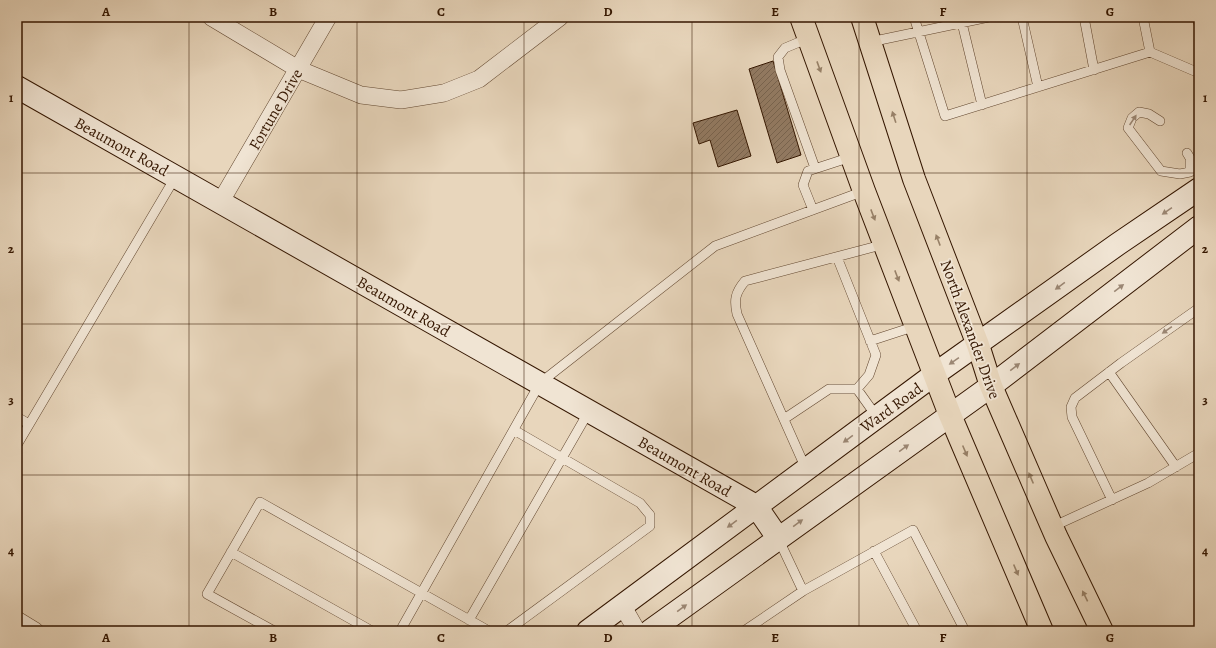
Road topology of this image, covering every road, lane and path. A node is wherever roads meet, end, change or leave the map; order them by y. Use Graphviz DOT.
graph roads {
  1 [pos="210,17"];
  2 [pos="328,17"];
  3 [pos="560,17"];
  4 [pos="801,17"];
  5 [pos="862,17"];
  6 [pos="914,17"];
  7 [pos="988,17"];
  8 [pos="1022,17"];
  9 [pos="1084,17"];
  10 [pos="1143,17"];
  11 [pos="1197,17"];
  12 [pos="962,23"];
  13 [pos="1199,25"];
  14 [pos="918,32"];
  15 [pos="809,38"];
  16 [pos="870,42"];
  17 [pos="1150,52"];
  18 [pos="298,68"];
  19 [pos="1094,70"];
  20 [pos="1199,73"];
  21 [pos="17,87"];
  22 [pos="1038,87"];
  23 [pos="982,105"];
  24 [pos="1160,121"];
  25 [pos="1187,153"];
  26 [pos="851,157"];
  27 [pos="815,168"];
  28 [pos="176,176"];
  29 [pos="1196,183"];
  30 [pos="864,191"];
  31 [pos="221,201"];
  32 [pos="813,210"];
  33 [pos="1199,227"];
  34 [pos="884,244"];
  35 [pos="837,257"];
  36 [pos="1199,308"];
  37 [pos="916,326"];
  38 [pos="870,341"];
  39 [pos="978,345"];
  40 [pos="1109,372"];
  41 [pos="936,374"];
  42 [pos="540,383"];
  43 [pos="991,386"];
  44 [pos="857,390"];
  45 [pos="589,411"];
  46 [pos="950,415"];
  47 [pos="877,417"];
  48 [pos="17,418"];
  49 [pos="784,419"];
  50 [pos="29,424"];
  51 [pos="514,430"];
  52 [pos="17,445"];
  53 [pos="1199,453"];
  54 [pos="562,459"];
  55 [pos="1176,467"];
  56 [pos="806,469"];
  57 [pos="1112,500"];
  58 [pos="756,506"];
  59 [pos="1052,527"];
  60 [pos="778,538"];
  61 [pos="874,551"];
  62 [pos="231,552"];
  63 [pos="803,591"];
  64 [pos="422,593"];
  65 [pos="622,605"];
  66 [pos="17,620"];
  67 [pos="469,620"];
  68 [pos="35,631"];
  69 [pos="274,631"];
  70 [pos="372,631"];
  71 [pos="400,631"];
  72 [pos="489,631"];
  73 [pos="507,631"];
  74 [pos="588,631"];
  75 [pos="636,631"];
  76 [pos="650,631"];
  77 [pos="744,631"];
  78 [pos="917,631"];
  79 [pos="965,631"];
  80 [pos="1042,631"];
  81 [pos="1102,631"];
  1 -- 18 [label="street"];
  2 -- 18 [label="street, Fortune Drive"];
  3 -- 18 [label="street"];
  4 -- 15 [label="main road"];
  5 -- 16 [label="main road, North Alexander Drive"];
  6 -- 14 [label="lane"];
  7 -- 12 [label="lane"];
  8 -- 22 [label="lane"];
  9 -- 19 [label="lane"];
  10 -- 17 [label="lane"];
  11 -- 13 [label="lane"];
  12 -- 14 [label="lane"];
  12 -- 23 [label="lane"];
  14 -- 16 [label="lane"];
  14 -- 23 [label="lane"];
  15 -- 26 [label="main road, one-way"];
  15 -- 27 [label="lane"];
  39 -- 16 [label="main road, North Alexander Drive, one-way"];
  17 -- 19 [label="lane"];
  17 -- 20 [label="lane"];
  18 -- 31 [label="street, Fortune Drive"];
  19 -- 22 [label="lane"];
  21 -- 28 [label="street, Beaumont Road"];
  22 -- 23 [label="lane"];
  29 -- 24 [label="lane, one-way"];
  25 -- 29 [label="lane"];
  26 -- 27 [label="lane"];
  26 -- 30 [label="main road"];
  27 -- 32 [label="lane"];
  28 -- 31 [label="street, Beaumont Road"];
  28 -- 50 [label="lane"];
  29 -- 39 [label="street, Ward Road, one-way"];
  30 -- 32 [label="lane"];
  30 -- 34 [label="main road, one-way"];
  31 -- 42 [label="street, Beaumont Road"];
  32 -- 42 [label="lane"];
  43 -- 33 [label="street, one-way"];
  34 -- 35 [label="lane"];
  34 -- 37 [label="main road, one-way"];
  35 -- 38 [label="lane"];
  35 -- 49 [label="lane"];
  36 -- 40 [label="lane, one-way"];
  37 -- 38 [label="lane"];
  37 -- 41 [label="main road"];
  38 -- 44 [label="lane"];
  39 -- 41 [label="street, Ward Road, one-way"];
  39 -- 43 [label="main road, North Alexander Drive"];
  40 -- 55 [label="lane"];
  40 -- 57 [label="lane"];
  41 -- 46 [label="main road"];
  41 -- 47 [label="street, Ward Road"];
  42 -- 45 [label="street, Beaumont Road"];
  42 -- 51 [label="lane"];
  43 -- 46 [label="street"];
  59 -- 43 [label="main road, North Alexander Drive, one-way"];
  44 -- 47 [label="lane"];
  44 -- 49 [label="lane"];
  45 -- 54 [label="lane"];
  45 -- 58 [label="street, Beaumont Road"];
  60 -- 46 [label="street, one-way"];
  46 -- 80 [label="main road, one-way"];
  47 -- 56 [label="street, Ward Road, one-way"];
  48 -- 50 [label="lane"];
  49 -- 56 [label="lane"];
  50 -- 52 [label="lane"];
  51 -- 54 [label="lane"];
  51 -- 64 [label="lane"];
  53 -- 55 [label="lane"];
  54 -- 67 [label="lane"];
  54 -- 73 [label="lane"];
  55 -- 57 [label="lane"];
  56 -- 58 [label="street, Ward Road"];
  57 -- 59 [label="lane"];
  58 -- 60 [label="street, Beaumont Road"];
  58 -- 65 [label="street, Ward Road, one-way"];
  81 -- 59 [label="main road, North Alexander Drive, one-way"];
  60 -- 63 [label="lane"];
  76 -- 60 [label="street, one-way"];
  61 -- 63 [label="lane"];
  61 -- 78 [label="lane"];
  61 -- 79 [label="lane"];
  62 -- 64 [label="lane"];
  62 -- 69 [label="lane"];
  62 -- 70 [label="lane"];
  63 -- 77 [label="lane"];
  64 -- 67 [label="lane"];
  64 -- 71 [label="lane"];
  65 -- 74 [label="street, Ward Road"];
  65 -- 75 [label="street"];
  66 -- 68 [label="street"];
  67 -- 72 [label="lane"];
}
